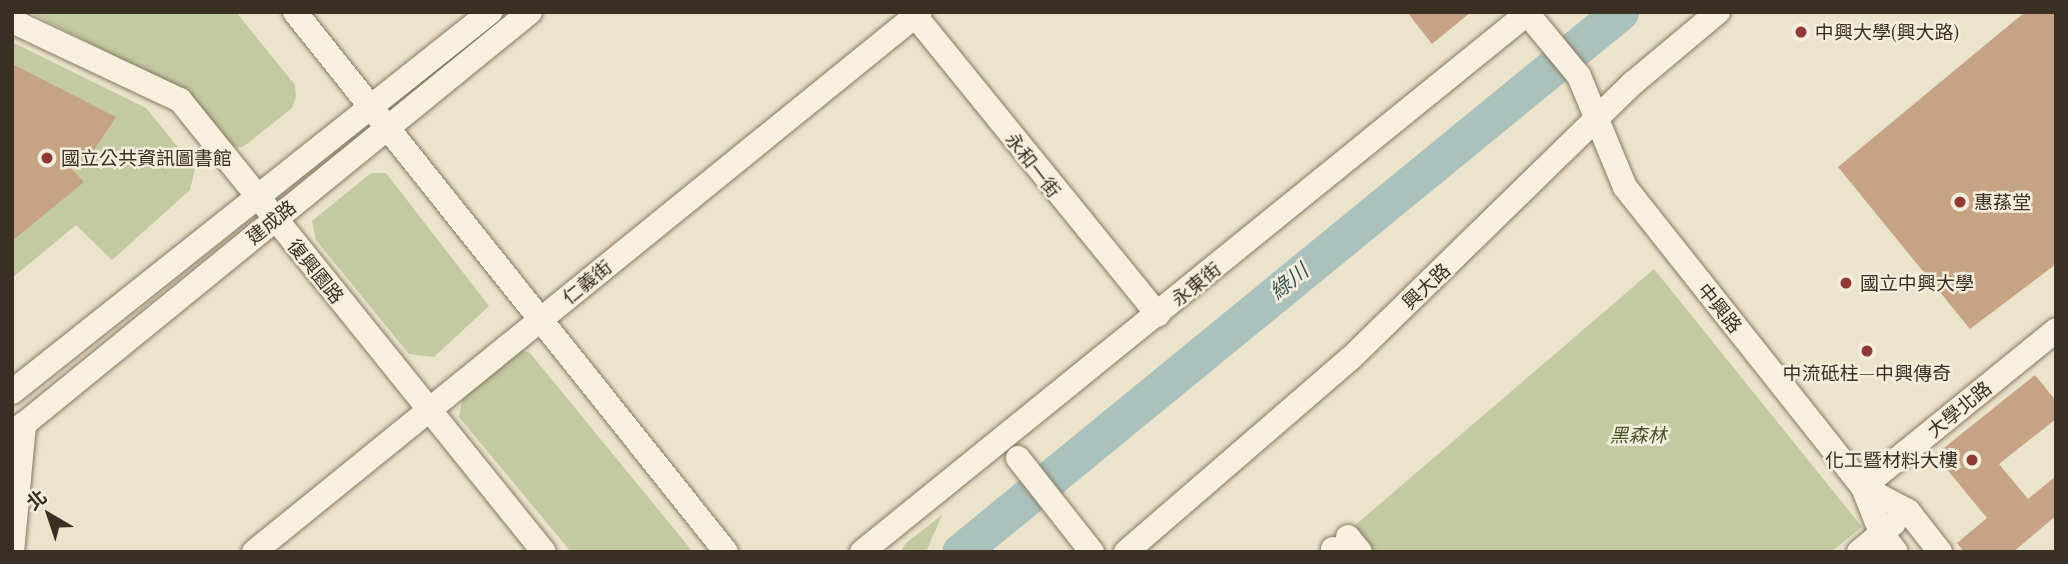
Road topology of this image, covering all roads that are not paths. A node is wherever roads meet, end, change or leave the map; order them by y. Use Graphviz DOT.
graph roads {
  1 [pos="295,12"];
  2 [pos="490,12"];
  3 [pos="530,12"];
  4 [pos="1718,12"];
  5 [pos="916,13"];
  6 [pos="1528,13"];
  7 [pos="12,21"];
  8 [pos="370,109"];
  9 [pos="1600,117"];
  10 [pos="386,129"];
  11 [pos="260,198"];
  12 [pos="275,219"];
  13 [pos="1158,315"];
  14 [pos="540,321"];
  15 [pos="2056,330"];
  16 [pos="12,392"];
  17 [pos="429,410"];
  18 [pos="18,429"];
  19 [pos="1018,458"];
  20 [pos="1863,487"];
  21 [pos="1908,511"];
  22 [pos="1889,543"];
  23 [pos="12,552"];
  24 [pos="254,552"];
  25 [pos="544,552"];
  26 [pos="726,552"];
  27 [pos="862,552"];
  28 [pos="1092,552"];
  29 [pos="1126,552"];
  30 [pos="1859,552"];
  31 [pos="1940,552"];
  1 -- 8 [label="street"];
  2 -- 8 [label="street, 建成路"];
  3 -- 10 [label="street, 建成路"];
  4 -- 9 [label="street, 興大路"];
  5 -- 13 [label="street, 永和一街"];
  5 -- 14 [label="street, 仁義街"];
  6 -- 9 [label="street, 中興路"];
  6 -- 13 [label="street, 永東街"];
  7 -- 11 [label="street, 復興園路"];
  8 -- 10 [label="street"];
  8 -- 11 [label="street, 建成路"];
  9 -- 20 [label="street, 中興路"];
  9 -- 29 [label="street, 興大路"];
  10 -- 12 [label="street, 建成路"];
  10 -- 14 [label="street"];
  11 -- 12 [label="street, 復興園路"];
  11 -- 16 [label="street, 建成路"];
  12 -- 17 [label="street, 復興園路"];
  12 -- 18 [label="street, 建成路"];
  13 -- 27 [label="street, 永東街"];
  14 -- 17 [label="street, 仁義街"];
  14 -- 26 [label="street"];
  15 -- 20 [label="street, 大學北路"];
  17 -- 24 [label="street, 仁義街"];
  17 -- 25 [label="street, 復興園路"];
  18 -- 23 [label="street"];
  19 -- 28 [label="street"];
  20 -- 21 [label="street, 中興路"];
  20 -- 22 [label="street, 中興路"];
  21 -- 22 [label="street"];
  21 -- 31 [label="street, 中興路"];
  22 -- 30 [label="street"];
}
